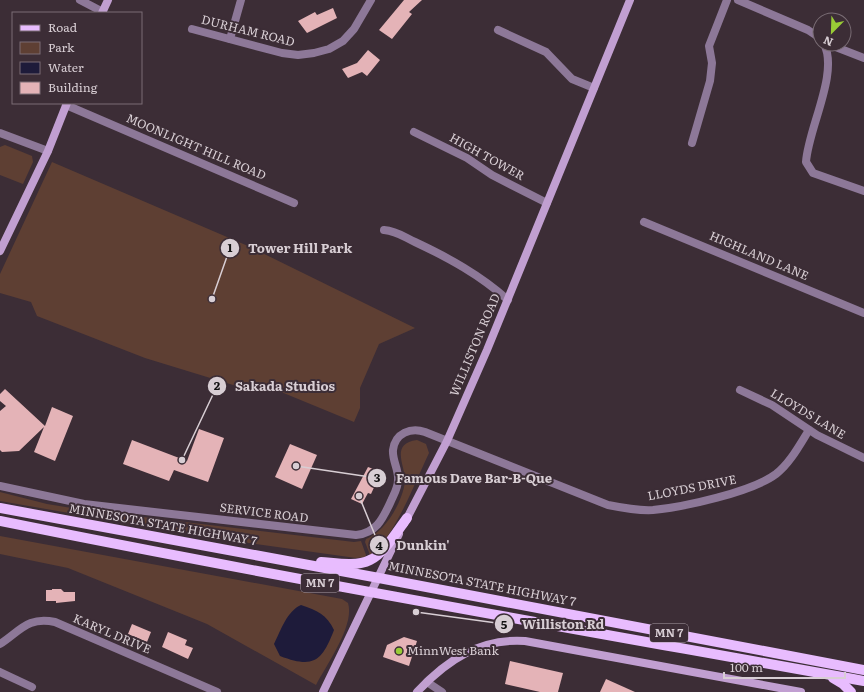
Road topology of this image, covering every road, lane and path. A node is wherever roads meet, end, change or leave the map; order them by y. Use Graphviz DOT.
graph roads {
  1 [pos="80,0"];
  2 [pos="108,0"];
  3 [pos="241,0"];
  4 [pos="371,0"];
  5 [pos="630,0"];
  6 [pos="727,0"];
  7 [pos="738,0"];
  8 [pos="101,12"];
  9 [pos="103,12"];
  10 [pos="192,29"];
  11 [pos="498,30"];
  12 [pos="812,33"];
  13 [pos="230,39"];
  14 [pos="828,52"];
  15 [pos="849,52"];
  16 [pos="864,58"];
  17 [pos="594,88"];
  18 [pos="67,104"];
  19 [pos="414,132"];
  20 [pos="0,133"];
  21 [pos="692,143"];
  22 [pos="48,151"];
  23 [pos="864,191"];
  24 [pos="294,202"];
  25 [pos="547,203"];
  26 [pos="644,222"];
  27 [pos="384,230"];
  28 [pos="0,251"];
  29 [pos="508,300"];
  30 [pos="864,313"];
  31 [pos="740,390"];
  32 [pos="809,430"];
  33 [pos="447,441"];
  34 [pos="864,458"];
  35 [pos="0,486"];
  36 [pos="0,508"];
  37 [pos="407,518"];
  38 [pos="0,521"];
  39 [pos="283,560"];
  40 [pos="379,578"];
  41 [pos="371,592"];
  42 [pos="0,644"];
  43 [pos="864,663"];
  44 [pos="841,666"];
  45 [pos="864,670"];
  46 [pos="0,672"];
  47 [pos="825,674"];
  48 [pos="864,681"];
  49 [pos="427,682"];
  50 [pos="32,687"];
  51 [pos="217,692"];
  52 [pos="323,692"];
  53 [pos="417,692"];
  54 [pos="442,692"];
  55 [pos="801,692"];
  56 [pos="851,692"];
  1 -- 8 [label="street"];
  2 -- 9 [label="main road"];
  3 -- 13 [label="street"];
  4 -- 13 [label="street, DURHAM ROAD"];
  5 -- 17 [label="main road, WILLISTON ROAD"];
  6 -- 21 [label="street"];
  7 -- 12 [label="street"];
  10 -- 13 [label="street, DURHAM ROAD"];
  11 -- 17 [label="street"];
  14 -- 23 [label="street"];
  15 -- 16 [label="street"];
  17 -- 25 [label="main road, WILLISTON ROAD"];
  18 -- 22 [label="main road"];
  18 -- 24 [label="street, MOONLIGHT HILL ROAD"];
  19 -- 25 [label="street, HIGH TOWER"];
  20 -- 22 [label="street"];
  22 -- 28 [label="main road"];
  25 -- 29 [label="main road, WILLISTON ROAD"];
  26 -- 30 [label="street, HIGHLAND LANE"];
  27 -- 29 [label="street"];
  29 -- 33 [label="main road, WILLISTON ROAD"];
  31 -- 32 [label="street, LLOYDS LANE"];
  32 -- 33 [label="street, LLOYDS DRIVE"];
  32 -- 34 [label="street, LLOYDS LANE"];
  33 -- 35 [label="street, SERVICE ROAD"];
  33 -- 37 [label="main road, WILLISTON ROAD"];
  36 -- 39 [label="main road, MINNESOTA STATE HIGHWAY 7 / MN 7"];
  37 -- 39 [label="main road"];
  37 -- 40 [label="main road, WILLISTON ROAD"];
  38 -- 41 [label="main road, MN 7"];
  39 -- 40 [label="main road, MINNESOTA STATE HIGHWAY 7 / MN 7"];
  40 -- 41 [label="main road, WILLISTON ROAD"];
  40 -- 44 [label="main road, MINNESOTA STATE HIGHWAY 7 / MN 7"];
  41 -- 47 [label="main road, MN 7"];
  41 -- 52 [label="main road, WILLISTON ROAD"];
  42 -- 51 [label="street, KARYL DRIVE"];
  43 -- 44 [label="main road"];
  44 -- 45 [label="main road, MINNESOTA STATE HIGHWAY 7 / MN 7"];
  46 -- 50 [label="street"];
  47 -- 48 [label="main road, MN 7"];
  47 -- 56 [label="main road"];
  49 -- 53 [label="main road"];
  49 -- 54 [label="street"];
  49 -- 55 [label="main road"];
}
